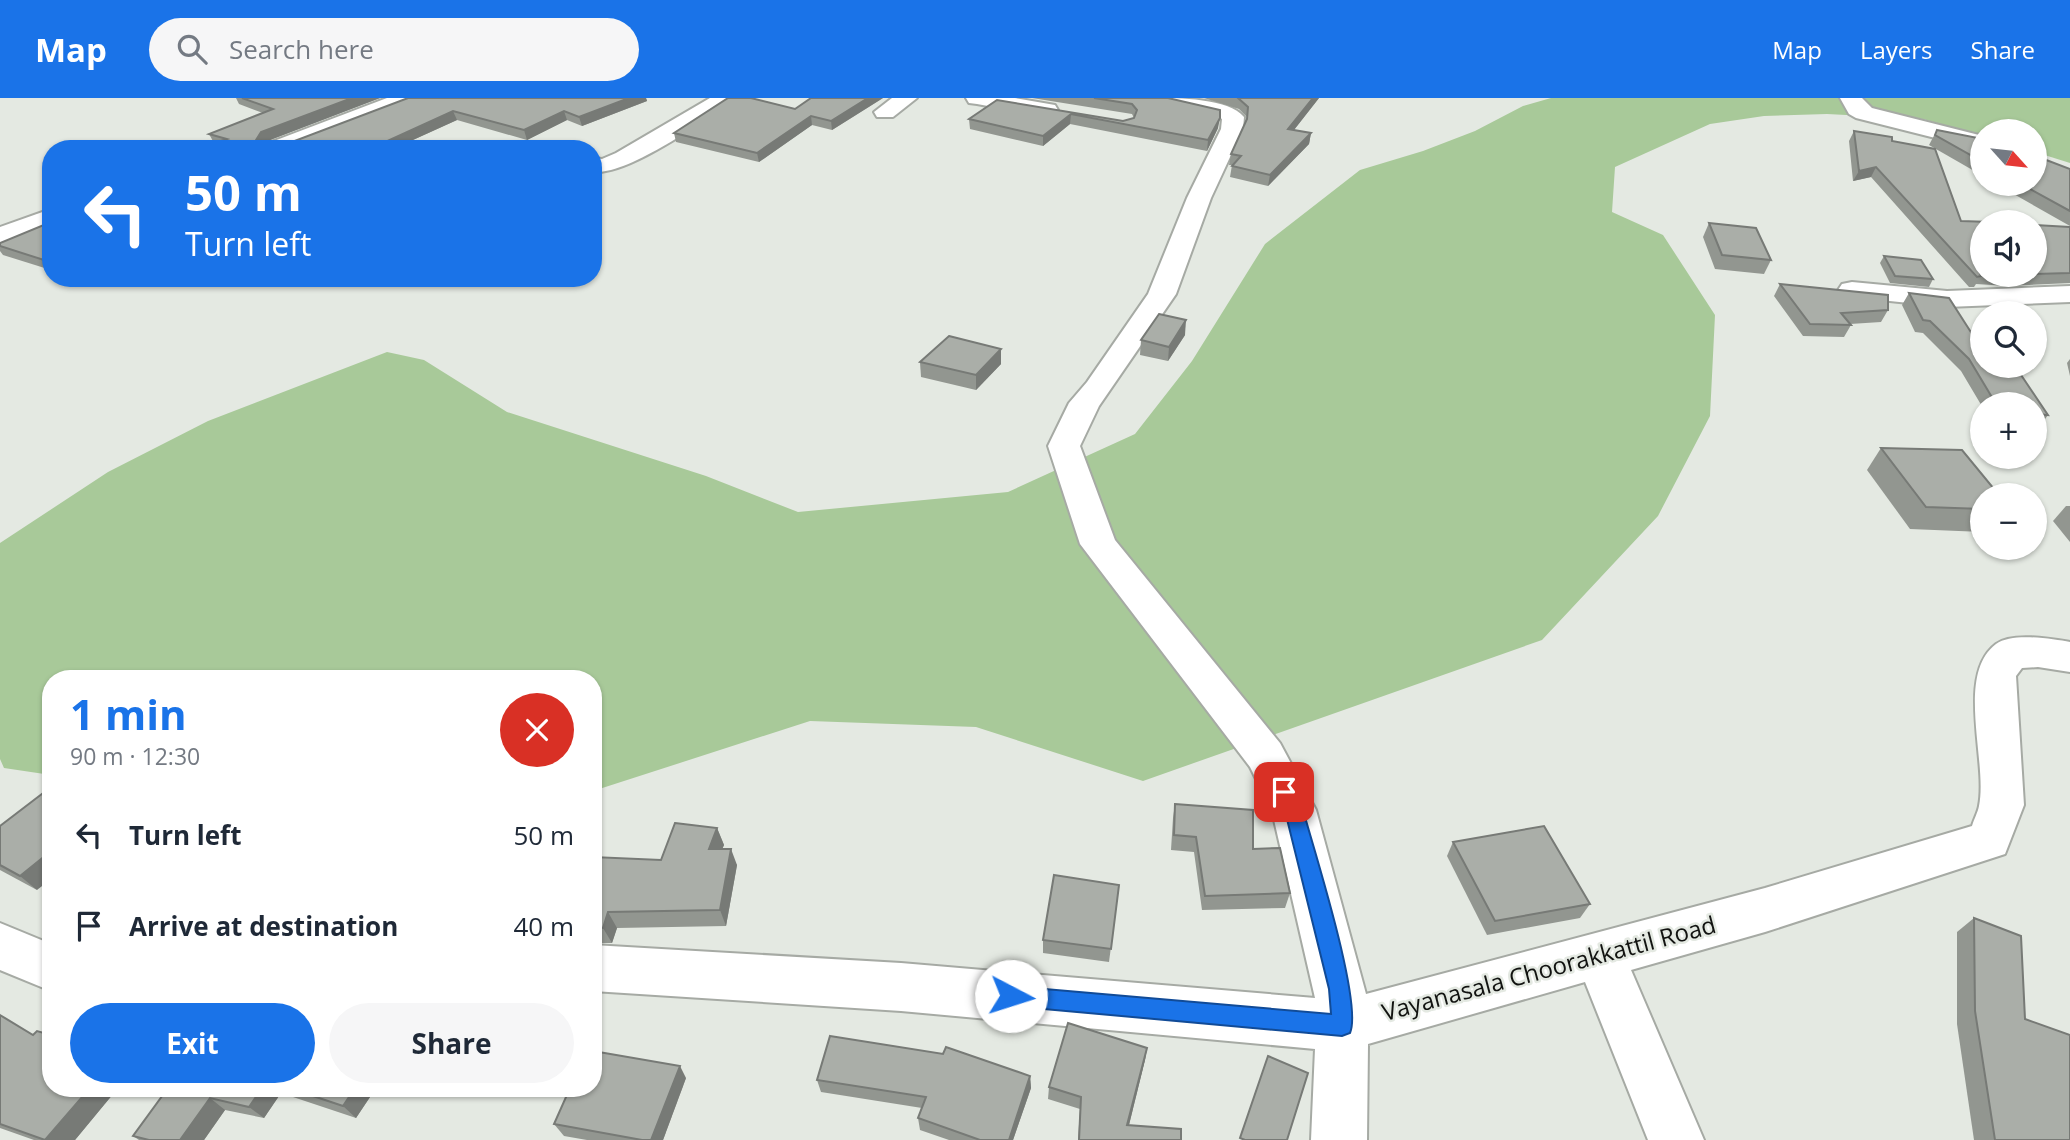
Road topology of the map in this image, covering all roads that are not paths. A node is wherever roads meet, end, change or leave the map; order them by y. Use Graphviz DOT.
graph roads {
  1 [pos="406,98"];
  2 [pos="724,98"];
  3 [pos="906,98"];
  4 [pos="977,98"];
  5 [pos="1165,98"];
  6 [pos="1851,98"];
  7 [pos="886,112"];
  8 [pos="1070,114"];
  9 [pos="297,140"];
  10 [pos="1970,140"];
  11 [pos="602,166"];
  12 [pos="42,220"];
  13 [pos="0,236"];
  14 [pos="1852,289"];
  15 [pos="2070,294"];
  16 [pos="2070,657"];
  17 [pos="0,946"];
  18 [pos="1599,954"];
  19 [pos="42,964"];
  20 [pos="602,969"];
  21 [pos="1342,1026"];
  22 [pos="1339,1140"];
  23 [pos="1676,1140"];
  1 -- 9 [label="street"];
  2 -- 11 [label="street"];
  3 -- 7 [label="street"];
  4 -- 8 [label="street"];
  5 -- 21 [label="street"];
  6 -- 10 [label="street"];
  12 -- 13 [label="street"];
  14 -- 15 [label="street"];
  16 -- 18 [label="street, Vayanasala Choorakkattil Road"];
  17 -- 19 [label="street"];
  18 -- 21 [label="street, Vayanasala Choorakkattil Road"];
  18 -- 23 [label="street"];
  20 -- 21 [label="street, Vayanasala Choorakkattil Road"];
  21 -- 22 [label="street"];
}
